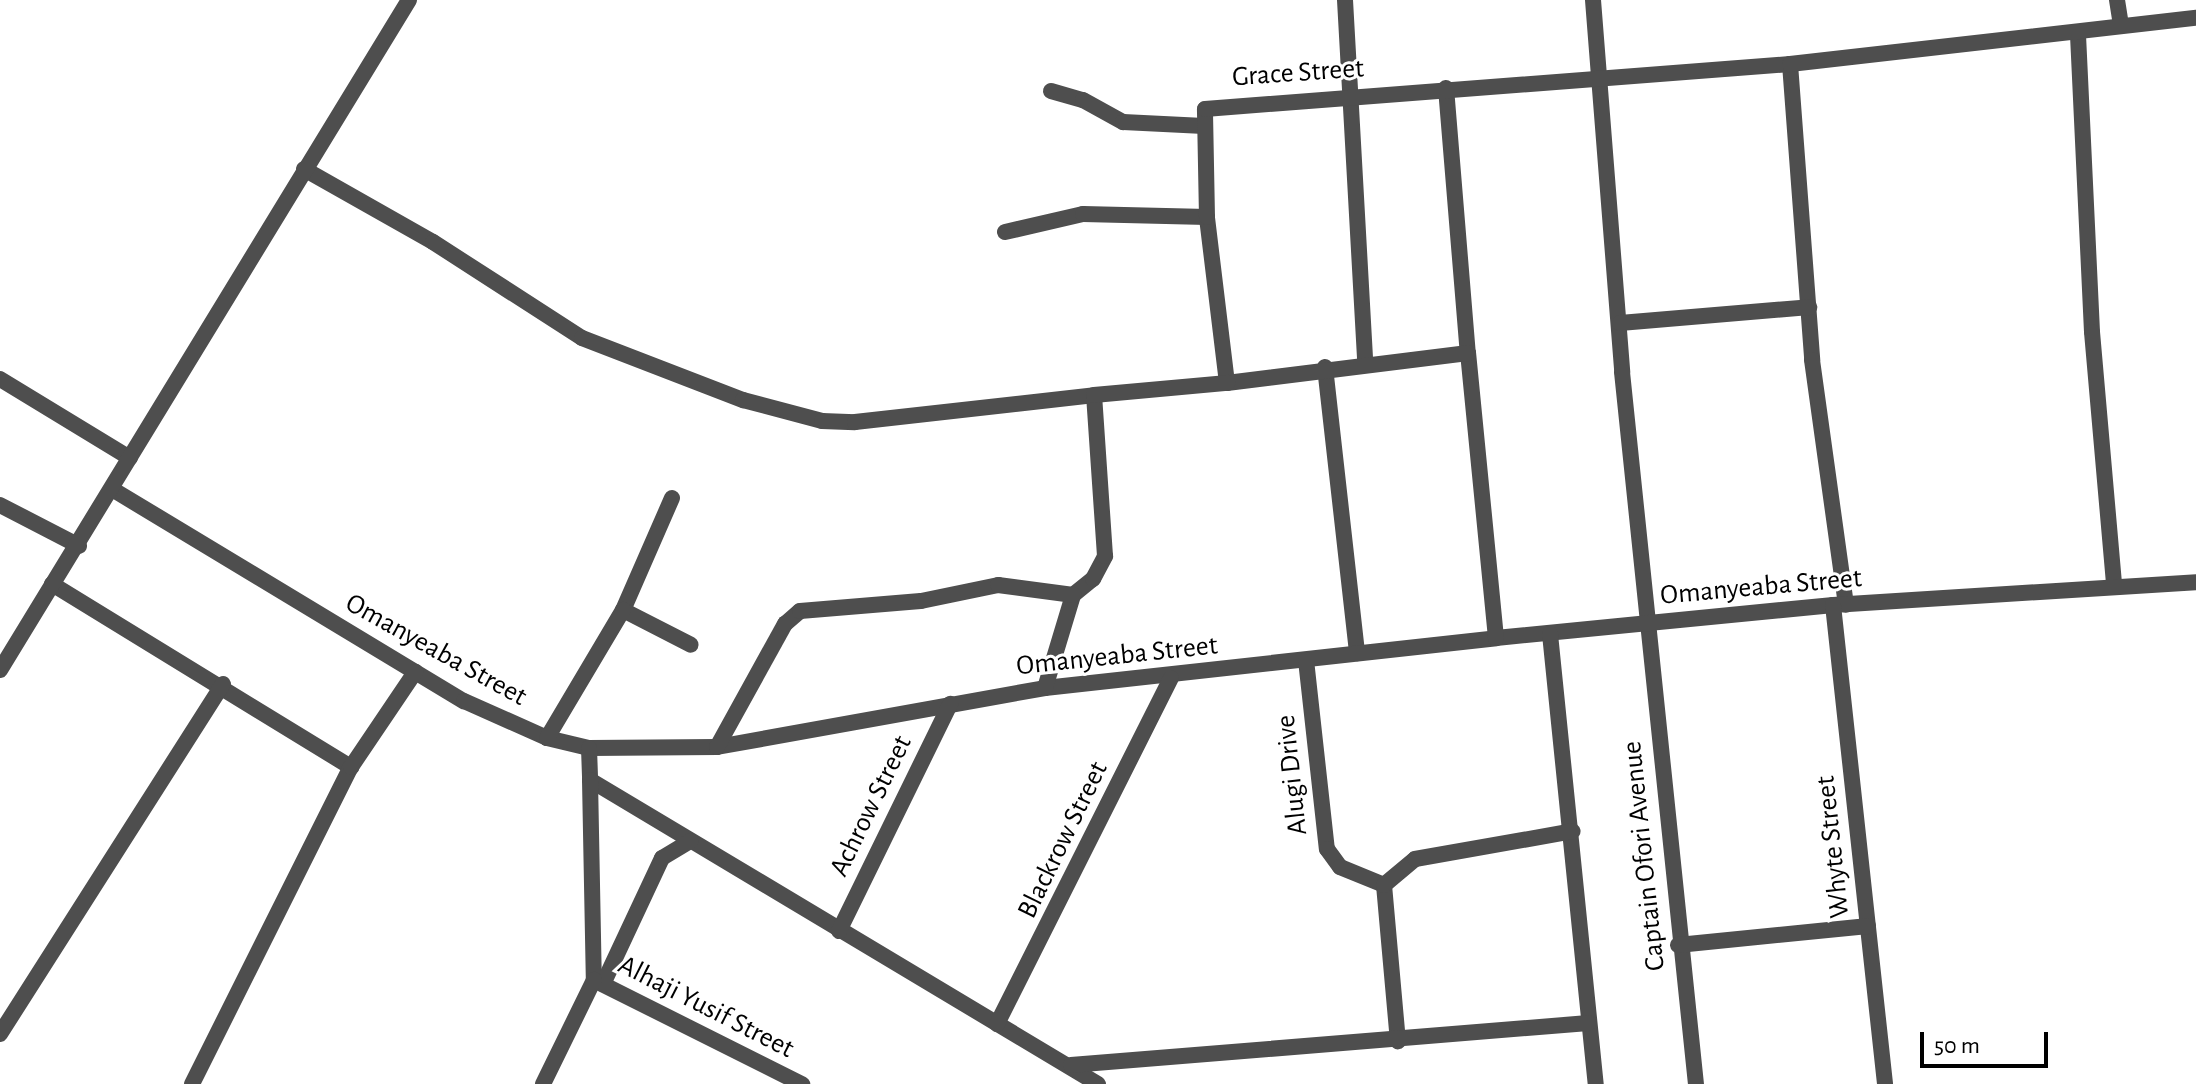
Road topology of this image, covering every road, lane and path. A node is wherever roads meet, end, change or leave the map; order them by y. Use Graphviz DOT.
graph roads {
  1 [pos="409,0"];
  2 [pos="1345,0"];
  3 [pos="1593,0"];
  4 [pos="2117,0"];
  5 [pos="2196,18"];
  6 [pos="2121,26"];
  7 [pos="2078,35"];
  8 [pos="1790,64"];
  9 [pos="1600,75"];
  10 [pos="1446,88"];
  11 [pos="1051,91"];
  12 [pos="1349,95"];
  13 [pos="1204,126"];
  14 [pos="304,169"];
  15 [pos="1207,217"];
  16 [pos="1005,232"];
  17 [pos="1809,307"];
  18 [pos="1620,323"];
  19 [pos="1468,353"];
  20 [pos="1365,362"];
  21 [pos="1325,367"];
  22 [pos="0,379"];
  23 [pos="1227,383"];
  24 [pos="1094,395"];
  25 [pos="130,458"];
  26 [pos="112,489"];
  27 [pos="672,498"];
  28 [pos="0,505"];
  29 [pos="79,546"];
  30 [pos="2196,582"];
  31 [pos="52,584"];
  32 [pos="2114,585"];
  33 [pos="1073,595"];
  34 [pos="1840,605"];
  35 [pos="623,610"];
  36 [pos="1647,623"];
  37 [pos="1550,634"];
  38 [pos="1496,638"];
  39 [pos="691,645"];
  40 [pos="1357,653"];
  41 [pos="1306,660"];
  42 [pos="0,670"];
  43 [pos="415,672"];
  44 [pos="1171,678"];
  45 [pos="223,684"];
  46 [pos="1045,688"];
  47 [pos="950,704"];
  48 [pos="547,738"];
  49 [pos="717,747"];
  50 [pos="589,748"];
  51 [pos="351,767"];
  52 [pos="590,780"];
  53 [pos="1573,831"];
  54 [pos="690,841"];
  55 [pos="1384,885"];
  56 [pos="1868,926"];
  57 [pos="839,931"];
  58 [pos="1678,945"];
  59 [pos="598,982"];
  60 [pos="1588,1023"];
  61 [pos="997,1024"];
  62 [pos="0,1034"];
  63 [pos="1398,1041"];
  64 [pos="1071,1065"];
  65 [pos="192,1084"];
  66 [pos="543,1084"];
  67 [pos="802,1084"];
  68 [pos="1098,1084"];
  69 [pos="1596,1084"];
  70 [pos="1696,1084"];
  71 [pos="1885,1084"];
  1 -- 14 [label="street"];
  2 -- 12 [label="street"];
  3 -- 9 [label="street, Captain Ofori Avenue"];
  4 -- 6 [label="street"];
  5 -- 6 [label="street, Grace Street"];
  6 -- 7 [label="street, Grace Street"];
  7 -- 8 [label="street, Grace Street"];
  7 -- 32 [label="street"];
  8 -- 9 [label="street, Grace Street"];
  8 -- 17 [label="street, Whyte Street"];
  9 -- 10 [label="street, Grace Street"];
  9 -- 18 [label="street, Captain Ofori Avenue"];
  10 -- 12 [label="street, Grace Street"];
  10 -- 19 [label="street"];
  11 -- 13 [label="street"];
  12 -- 13 [label="street, Grace Street"];
  12 -- 20 [label="street"];
  13 -- 15 [label="street"];
  14 -- 24 [label="street"];
  14 -- 25 [label="street"];
  15 -- 16 [label="street"];
  15 -- 23 [label="street"];
  17 -- 18 [label="street"];
  17 -- 34 [label="street, Whyte Street"];
  18 -- 36 [label="street, Captain Ofori Avenue"];
  19 -- 20 [label="street"];
  19 -- 38 [label="street"];
  20 -- 21 [label="street"];
  21 -- 23 [label="street"];
  21 -- 40 [label="street"];
  22 -- 25 [label="street"];
  23 -- 24 [label="street"];
  24 -- 33 [label="street"];
  25 -- 26 [label="street"];
  26 -- 29 [label="street"];
  26 -- 43 [label="street, Omanyeaba Street"];
  27 -- 35 [label="street"];
  28 -- 29 [label="street"];
  29 -- 31 [label="street"];
  30 -- 32 [label="street, Omanyeaba Street"];
  31 -- 42 [label="street"];
  31 -- 45 [label="street"];
  32 -- 34 [label="street, Omanyeaba Street"];
  33 -- 46 [label="street"];
  33 -- 49 [label="street"];
  34 -- 36 [label="street, Omanyeaba Street"];
  34 -- 56 [label="street, Whyte Street"];
  35 -- 39 [label="street"];
  35 -- 48 [label="street"];
  36 -- 37 [label="street, Omanyeaba Street"];
  36 -- 58 [label="street, Captain Ofori Avenue"];
  37 -- 38 [label="street, Omanyeaba Street"];
  37 -- 53 [label="street"];
  38 -- 40 [label="street, Omanyeaba Street"];
  40 -- 41 [label="street, Omanyeaba Street"];
  41 -- 44 [label="street, Omanyeaba Street"];
  41 -- 55 [label="street, Alugi Drive"];
  43 -- 48 [label="street, Omanyeaba Street"];
  43 -- 51 [label="street"];
  44 -- 46 [label="street, Omanyeaba Street"];
  44 -- 61 [label="street, Blackrow Street"];
  45 -- 51 [label="street"];
  45 -- 62 [label="street"];
  46 -- 47 [label="street, Omanyeaba Street"];
  47 -- 49 [label="street, Omanyeaba Street"];
  47 -- 57 [label="street, Achrow Street"];
  48 -- 50 [label="street, Omanyeaba Street"];
  49 -- 50 [label="street, Omanyeaba Street"];
  50 -- 52 [label="street, Alhaji Yusif Street"];
  51 -- 65 [label="street"];
  52 -- 54 [label="street"];
  52 -- 59 [label="street, Alhaji Yusif Street"];
  53 -- 55 [label="street"];
  53 -- 60 [label="street"];
  54 -- 57 [label="street"];
  54 -- 59 [label="street"];
  55 -- 63 [label="street"];
  56 -- 58 [label="street"];
  56 -- 71 [label="street, Whyte Street"];
  57 -- 61 [label="street"];
  58 -- 70 [label="street, Captain Ofori Avenue"];
  59 -- 66 [label="street"];
  59 -- 67 [label="street, Alhaji Yusif Street"];
  60 -- 63 [label="street"];
  60 -- 69 [label="street"];
  61 -- 64 [label="street"];
  63 -- 64 [label="street"];
  64 -- 68 [label="street"];
}
